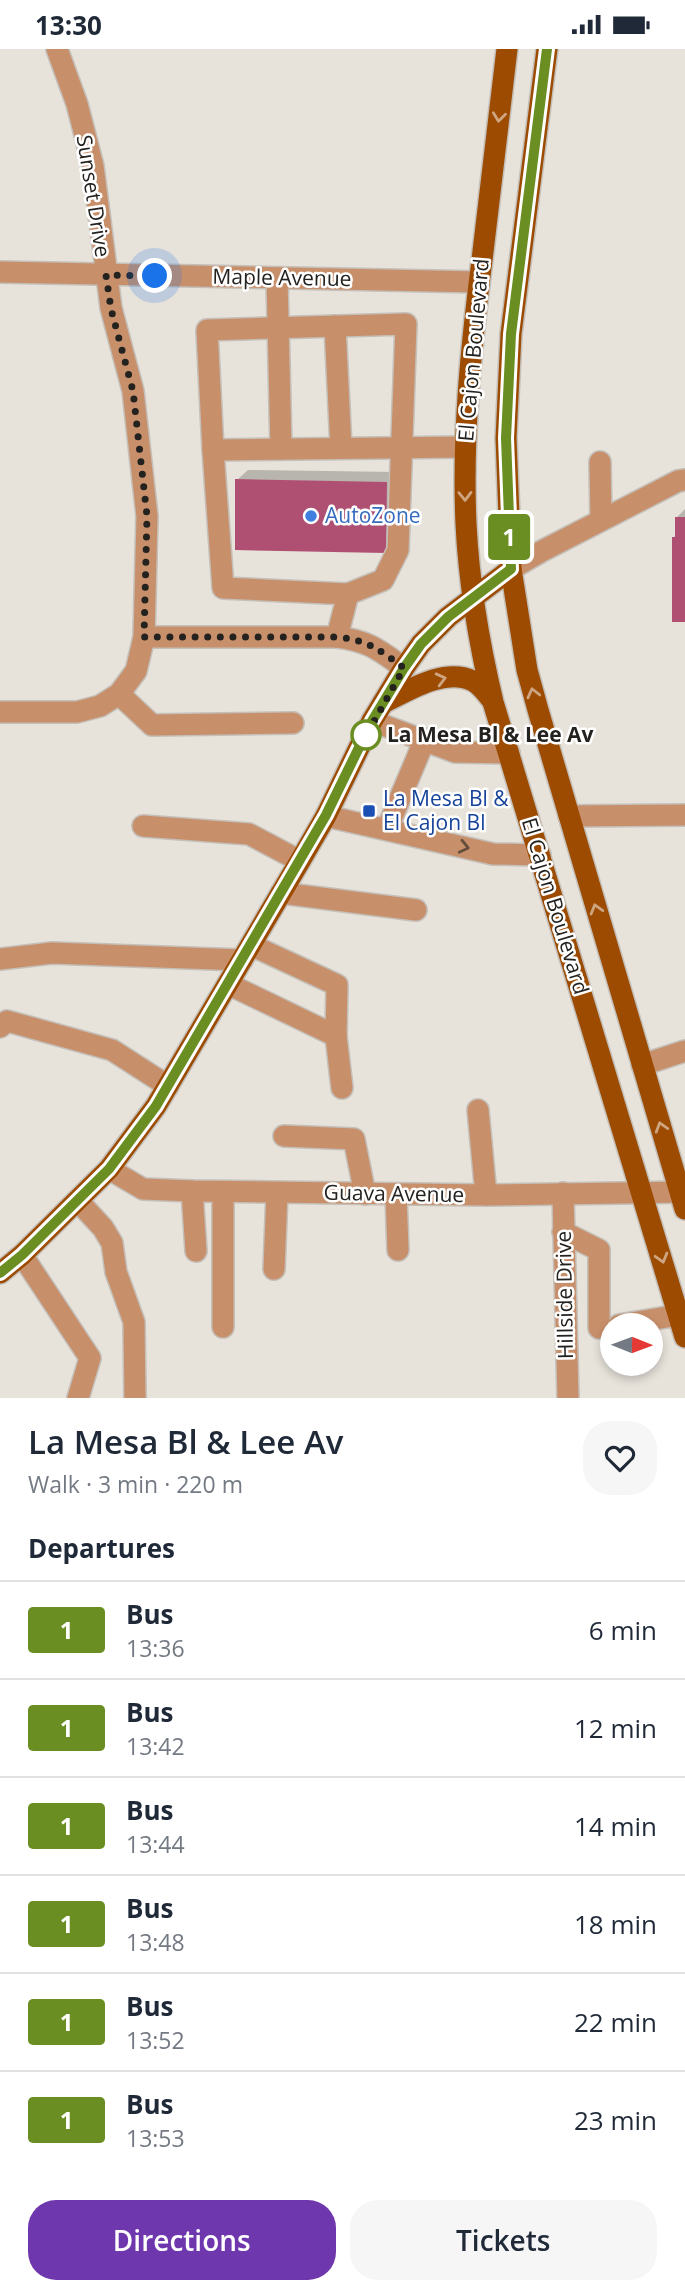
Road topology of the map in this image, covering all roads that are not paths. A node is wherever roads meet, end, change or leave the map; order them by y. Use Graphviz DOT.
graph roads {
  1 [pos="57,49"];
  2 [pos="507,49"];
  3 [pos="547,49"];
  4 [pos="0,272"];
  5 [pos="106,275"];
  6 [pos="277,278"];
  7 [pos="479,282"];
  8 [pos="335,326"];
  9 [pos="278,328"];
  10 [pos="401,447"];
  11 [pos="465,447"];
  12 [pos="341,448"];
  13 [pos="281,449"];
  14 [pos="213,450"];
  15 [pos="600,462"];
  16 [pos="685,480"];
  17 [pos="601,520"];
  18 [pos="511,569"];
  19 [pos="348,594"];
  20 [pos="473,597"];
  21 [pos="144,637"];
  22 [pos="337,637"];
  23 [pos="404,668"];
  24 [pos="119,694"];
  25 [pos="493,702"];
  26 [pos="0,712"];
  27 [pos="377,712"];
  28 [pos="293,723"];
  29 [pos="425,740"];
  30 [pos="509,753"];
  31 [pos="326,815"];
  32 [pos="685,815"];
  33 [pos="569,816"];
  34 [pos="143,826"];
  35 [pos="387,829"];
  36 [pos="540,855"];
  37 [pos="300,861"];
  38 [pos="281,893"];
  39 [pos="416,910"];
  40 [pos="247,953"];
  41 [pos="0,959"];
  42 [pos="228,984"];
  43 [pos="0,1027"];
  44 [pos="336,1036"];
  45 [pos="685,1051"];
  46 [pos="642,1065"];
  47 [pos="168,1086"];
  48 [pos="342,1088"];
  49 [pos="478,1110"];
  50 [pos="284,1136"];
  51 [pos="109,1169"];
  52 [pos="192,1191"];
  53 [pos="223,1192"];
  54 [pos="277,1193"];
  55 [pos="563,1193"];
  56 [pos="642,1193"];
  57 [pos="365,1194"];
  58 [pos="396,1195"];
  59 [pos="486,1195"];
  60 [pos="683,1198"];
  61 [pos="78,1201"];
  62 [pos="564,1232"];
  63 [pos="398,1250"];
  64 [pos="196,1251"];
  65 [pos="22,1255"];
  66 [pos="274,1269"];
  67 [pos="0,1273"];
  68 [pos="608,1313"];
  69 [pos="679,1315"];
  70 [pos="663,1318"];
  71 [pos="600,1327"];
  72 [pos="223,1328"];
  73 [pos="566,1332"];
  74 [pos="685,1337"];
  75 [pos="78,1398"];
  76 [pos="135,1398"];
  77 [pos="568,1398"];
  1 -- 5 [label="street, Sunset Drive"];
  2 -- 7 [label="main road, El Cajon Boulevard, one-way"];
  3 -- 18 [label="main road, El Cajon Boulevard"];
  4 -- 5 [label="street, Maple Avenue"];
  5 -- 6 [label="street, Maple Avenue"];
  5 -- 21 [label="street, Sunset Drive"];
  6 -- 7 [label="street, Maple Avenue"];
  6 -- 9 [label="street"];
  7 -- 11 [label="main road, El Cajon Boulevard"];
  8 -- 9 [label="street"];
  8 -- 10 [label="street"];
  8 -- 12 [label="street"];
  9 -- 13 [label="street"];
  9 -- 14 [label="street"];
  10 -- 11 [label="street"];
  10 -- 12 [label="street"];
  10 -- 19 [label="street"];
  11 -- 20 [label="main road, El Cajon Boulevard, one-way"];
  12 -- 13 [label="street"];
  13 -- 14 [label="street"];
  14 -- 19 [label="street"];
  15 -- 17 [label="street"];
  16 -- 17 [label="street"];
  17 -- 18 [label="street"];
  18 -- 20 [label="main road"];
  33 -- 18 [label="main road, El Cajon Boulevard, one-way"];
  19 -- 22 [label="street"];
  20 -- 23 [label="main road"];
  20 -- 25 [label="main road, El Cajon Boulevard"];
  21 -- 22 [label="street"];
  21 -- 24 [label="street, Sunset Drive"];
  22 -- 23 [label="street"];
  23 -- 27 [label="main road"];
  24 -- 26 [label="street"];
  24 -- 28 [label="street"];
  27 -- 25 [label="main road, one-way"];
  25 -- 30 [label="main road, El Cajon Boulevard"];
  27 -- 29 [label="street"];
  27 -- 31 [label="main road"];
  29 -- 30 [label="street"];
  29 -- 35 [label="street"];
  30 -- 36 [label="main road, El Cajon Boulevard"];
  31 -- 35 [label="street"];
  31 -- 37 [label="main road"];
  32 -- 33 [label="street"];
  46 -- 33 [label="main road, El Cajon Boulevard, one-way"];
  34 -- 37 [label="street"];
  35 -- 36 [label="street, one-way"];
  36 -- 56 [label="main road, El Cajon Boulevard"];
  37 -- 38 [label="main road"];
  38 -- 39 [label="street"];
  38 -- 40 [label="main road"];
  40 -- 41 [label="street"];
  40 -- 42 [label="main road"];
  40 -- 44 [label="street"];
  42 -- 44 [label="street"];
  42 -- 47 [label="main road"];
  43 -- 47 [label="street"];
  44 -- 48 [label="street"];
  45 -- 46 [label="street"];
  60 -- 46 [label="main road, El Cajon Boulevard, one-way"];
  47 -- 51 [label="main road"];
  49 -- 59 [label="street"];
  50 -- 57 [label="street"];
  51 -- 52 [label="street, Guava Avenue"];
  51 -- 61 [label="main road"];
  52 -- 53 [label="street, Guava Avenue"];
  52 -- 64 [label="street"];
  53 -- 54 [label="street, Guava Avenue"];
  53 -- 72 [label="street"];
  54 -- 57 [label="street, Guava Avenue"];
  54 -- 66 [label="street"];
  55 -- 56 [label="street, Guava Avenue"];
  55 -- 59 [label="street, Guava Avenue"];
  55 -- 62 [label="street, Hillside Drive"];
  56 -- 60 [label="street, Guava Avenue"];
  56 -- 69 [label="main road, El Cajon Boulevard, one-way"];
  57 -- 58 [label="street, Guava Avenue"];
  58 -- 59 [label="street, Guava Avenue"];
  58 -- 63 [label="street"];
  61 -- 65 [label="main road"];
  61 -- 76 [label="street"];
  62 -- 68 [label="street"];
  62 -- 73 [label="street, Hillside Drive"];
  65 -- 67 [label="main road"];
  65 -- 75 [label="street"];
  69 -- 70 [label="street"];
  69 -- 74 [label="main road, El Cajon Boulevard"];
  71 -- 73 [label="street"];
  73 -- 77 [label="street, Hillside Drive"];
}
